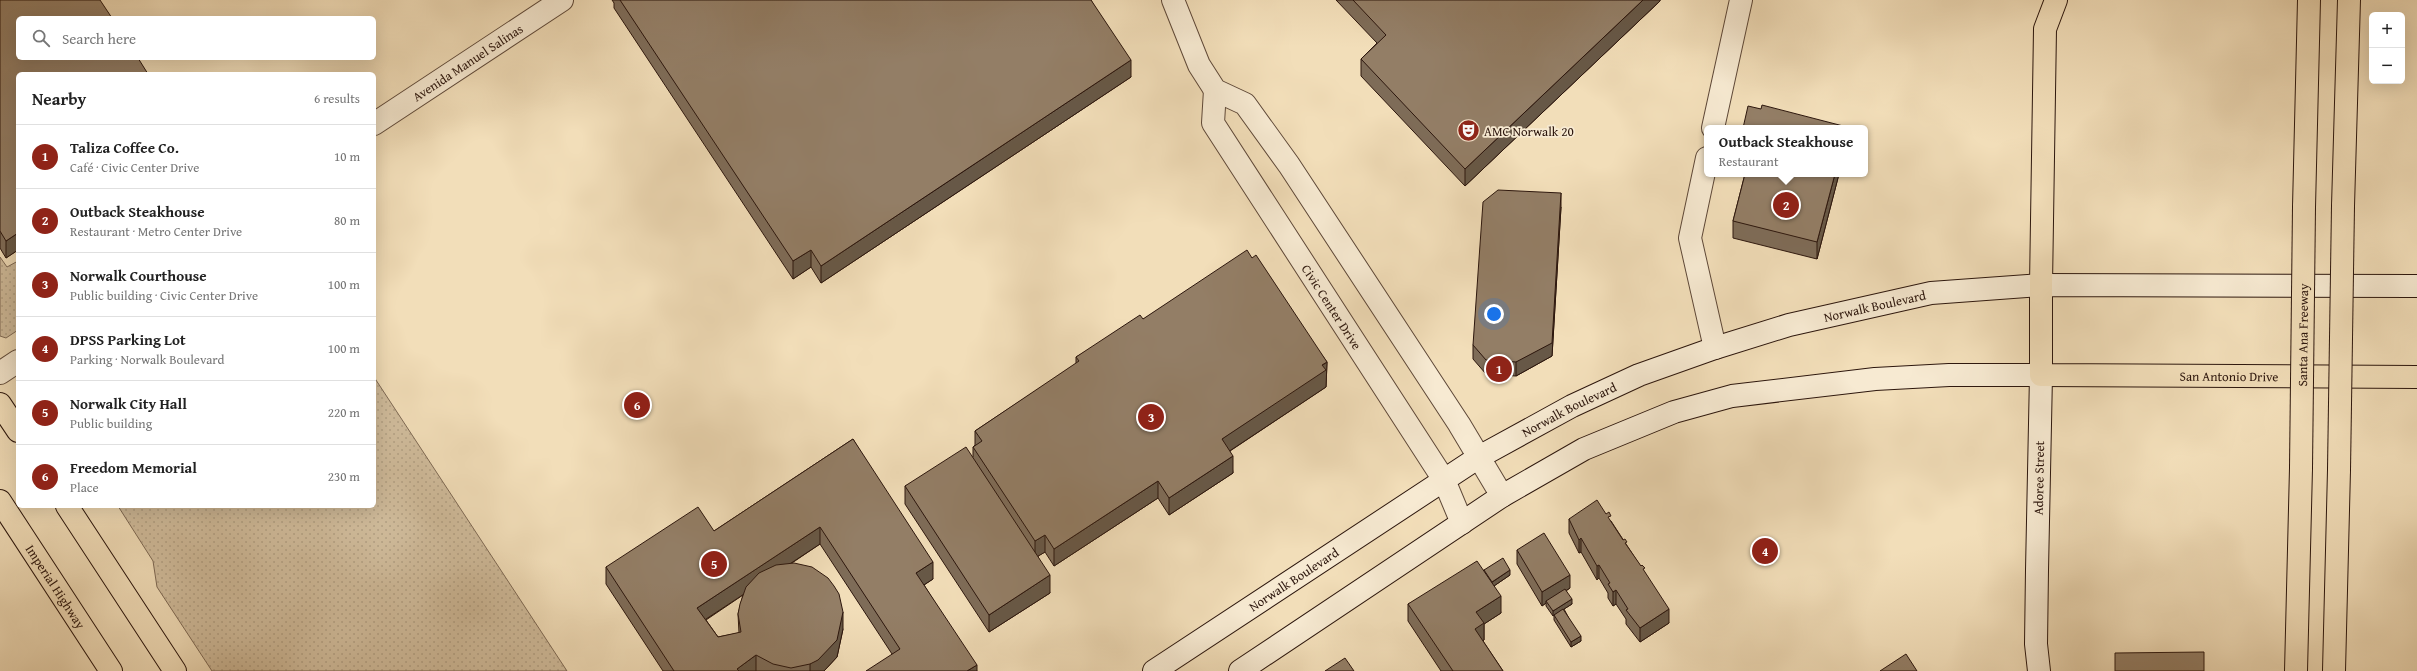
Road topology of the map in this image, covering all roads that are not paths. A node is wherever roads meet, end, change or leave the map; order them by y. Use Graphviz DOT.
graph roads {
  1 [pos="561,0"];
  2 [pos="1173,0"];
  3 [pos="1741,0"];
  4 [pos="2056,0"];
  5 [pos="2309,0"];
  6 [pos="2349,0"];
  7 [pos="1214,90"];
  8 [pos="376,123"];
  9 [pos="1714,125"];
  10 [pos="1704,172"];
  11 [pos="2041,285"];
  12 [pos="2417,286"];
  13 [pos="1715,348"];
  14 [pos="16,361"];
  15 [pos="0,372"];
  16 [pos="2041,375"];
  17 [pos="2417,377"];
  18 [pos="0,404"];
  19 [pos="16,428"];
  20 [pos="1479,457"];
  21 [pos="1444,480"];
  22 [pos="1502,496"];
  23 [pos="0,501"];
  24 [pos="68,508"];
  25 [pos="1462,523"];
  26 [pos="111,671"];
  27 [pos="175,671"];
  28 [pos="1154,671"];
  29 [pos="1240,671"];
  30 [pos="2039,671"];
  31 [pos="2296,671"];
  32 [pos="2334,671"];
  1 -- 8 [label="main road, Avenida Manuel Salinas"];
  2 -- 7 [label="main road"];
  3 -- 9 [label="main road"];
  4 -- 11 [label="main road, Adoree Street"];
  5 -- 31 [label="main road, Santa Ana Freeway, bridge"];
  6 -- 32 [label="main road, bridge"];
  7 -- 20 [label="main road"];
  7 -- 21 [label="main road, Civic Center Drive"];
  10 -- 13 [label="main road"];
  11 -- 12 [label="main road"];
  11 -- 13 [label="main road, Norwalk Boulevard"];
  11 -- 16 [label="main road, Adoree Street"];
  13 -- 20 [label="main road, Norwalk Boulevard"];
  14 -- 15 [label="main road"];
  16 -- 17 [label="main road, San Antonio Drive"];
  16 -- 22 [label="main road"];
  16 -- 30 [label="main road, Adoree Street"];
  18 -- 19 [label="main road"];
  20 -- 21 [label="main road, Norwalk Boulevard"];
  20 -- 22 [label="main road"];
  21 -- 25 [label="main road, Civic Center Drive"];
  21 -- 28 [label="main road, Norwalk Boulevard"];
  22 -- 25 [label="main road"];
  23 -- 26 [label="main road, Imperial Highway"];
  24 -- 27 [label="main road"];
  25 -- 29 [label="main road"];
}
